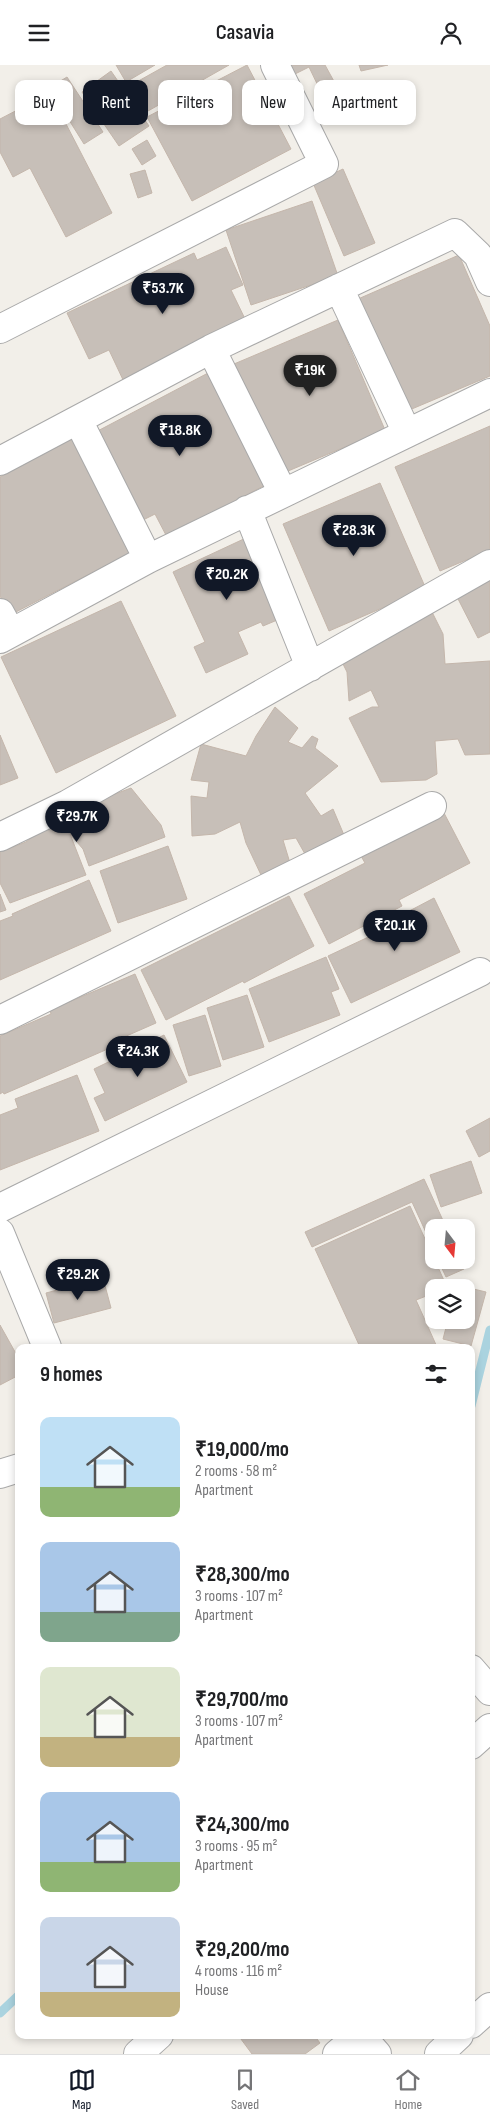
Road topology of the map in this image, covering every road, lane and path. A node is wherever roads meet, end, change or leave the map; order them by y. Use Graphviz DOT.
graph roads {
  1 [pos="275,65"];
  2 [pos="490,282"];
  3 [pos="339,288"];
  4 [pos="0,329"];
  5 [pos="211,349"];
  6 [pos="490,393"];
  7 [pos="78,420"];
  8 [pos="407,433"];
  9 [pos="0,461"];
  10 [pos="283,493"];
  11 [pos="247,510"];
  12 [pos="148,559"];
  13 [pos="490,564"];
  14 [pos="4,628"];
  15 [pos="310,667"];
  16 [pos="432,806"];
  17 [pos="0,837"];
  18 [pos="480,972"];
  19 [pos="0,1020"];
  20 [pos="0,1208"];
  21 [pos="0,1233"];
  22 [pos="46,1344"];
  23 [pos="15,1469"];
  24 [pos="0,1474"];
  25 [pos="475,1674"];
  26 [pos="490,1691"];
  27 [pos="490,1727"];
  28 [pos="475,1741"];
  29 [pos="490,2007"];
  30 [pos="475,2020"];
  31 [pos="154,2039"];
  32 [pos="355,2039"];
  33 [pos="364,2039"];
  34 [pos="455,2039"];
  35 [pos="138,2054"];
  36 [pos="337,2054"];
  37 [pos="377,2054"];
  38 [pos="438,2054"];
  1 -- 4 [label="street"];
  2 -- 3 [label="street"];
  3 -- 5 [label="street"];
  3 -- 8 [label="street"];
  5 -- 7 [label="street"];
  5 -- 10 [label="street"];
  6 -- 8 [label="street"];
  7 -- 9 [label="street"];
  7 -- 12 [label="street"];
  8 -- 10 [label="street"];
  10 -- 11 [label="street"];
  11 -- 12 [label="street"];
  11 -- 15 [label="street"];
  12 -- 14 [label="street"];
  13 -- 15 [label="street"];
  15 -- 17 [label="street"];
  16 -- 19 [label="street"];
  18 -- 20 [label="street"];
  21 -- 22 [label="street"];
  23 -- 24 [label="street"];
  25 -- 26 [label="street"];
  27 -- 28 [label="street"];
  29 -- 30 [label="street"];
  31 -- 35 [label="street"];
  32 -- 36 [label="street"];
  33 -- 37 [label="street"];
  34 -- 38 [label="street"];
}
